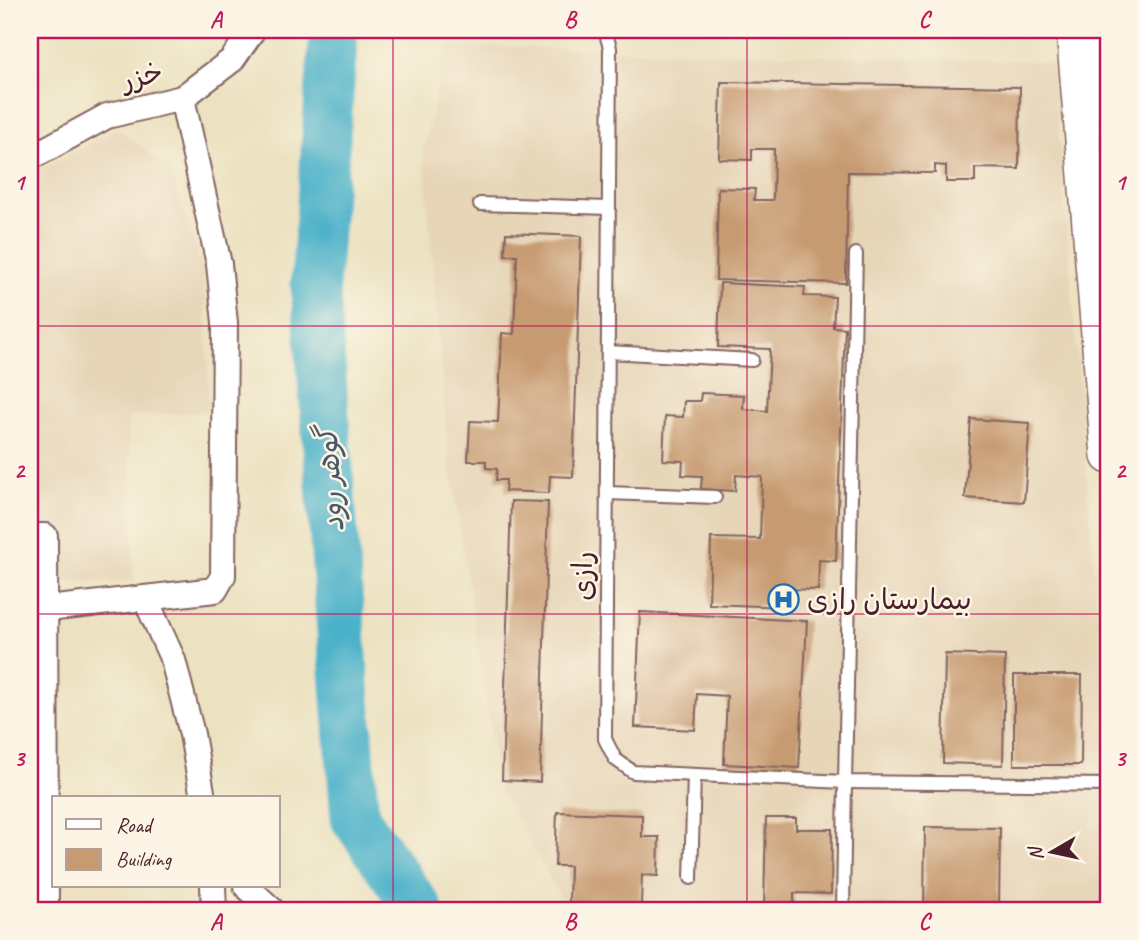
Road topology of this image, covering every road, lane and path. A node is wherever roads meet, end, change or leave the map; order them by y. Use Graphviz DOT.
graph roads {
  1 [pos="253,30"];
  2 [pos="605,30"];
  3 [pos="1074,30"];
  4 [pos="1109,30"];
  5 [pos="182,97"];
  6 [pos="30,158"];
  7 [pos="1109,186"];
  8 [pos="480,204"];
  9 [pos="609,208"];
  10 [pos="856,254"];
  11 [pos="608,352"];
  12 [pos="752,360"];
  13 [pos="1109,456"];
  14 [pos="607,494"];
  15 [pos="715,497"];
  16 [pos="30,536"];
  17 [pos="146,600"];
  18 [pos="39,611"];
  19 [pos="694,775"];
  20 [pos="845,782"];
  21 [pos="1109,785"];
  22 [pos="203,796"];
  23 [pos="691,878"];
  24 [pos="213,888"];
  25 [pos="248,888"];
  26 [pos="46,910"];
  27 [pos="214,910"];
  28 [pos="272,910"];
  29 [pos="843,910"];
  1 -- 5 [label="street, خزر"];
  2 -- 9 [label="lane, رازی"];
  3 -- 13 [label="main road"];
  4 -- 7 [label="main road"];
  5 -- 6 [label="street, خزر"];
  5 -- 17 [label="street"];
  8 -- 9 [label="lane"];
  9 -- 11 [label="lane, رازی"];
  10 -- 20 [label="lane"];
  11 -- 12 [label="lane"];
  11 -- 14 [label="lane, رازی"];
  14 -- 15 [label="lane"];
  14 -- 19 [label="lane, رازی"];
  16 -- 18 [label="street"];
  17 -- 18 [label="street"];
  17 -- 22 [label="street"];
  18 -- 26 [label="street"];
  19 -- 20 [label="lane, رازی"];
  19 -- 23 [label="lane"];
  20 -- 21 [label="lane, رازی"];
  20 -- 29 [label="lane"];
  24 -- 27 [label="street"];
  25 -- 28 [label="street"];
}
